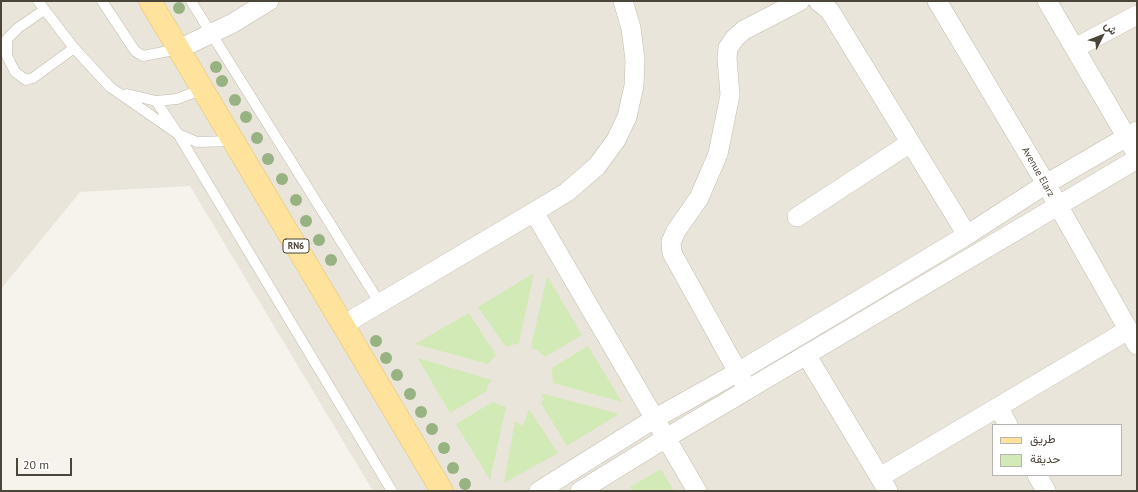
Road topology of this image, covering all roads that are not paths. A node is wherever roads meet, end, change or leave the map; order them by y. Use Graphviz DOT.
graph roads {
  1 [pos="38,1"];
  2 [pos="102,1"];
  3 [pos="150,1"];
  4 [pos="191,1"];
  5 [pos="269,1"];
  6 [pos="623,1"];
  7 [pos="800,1"];
  8 [pos="818,1"];
  9 [pos="937,1"];
  10 [pos="1047,1"];
  11 [pos="44,10"];
  12 [pos="1137,14"];
  13 [pos="212,33"];
  14 [pos="74,48"];
  15 [pos="1075,48"];
  16 [pos="179,49"];
  17 [pos="110,87"];
  18 [pos="203,89"];
  19 [pos="156,101"];
  20 [pos="178,134"];
  21 [pos="1132,134"];
  22 [pos="234,141"];
  23 [pos="910,143"];
  24 [pos="1137,155"];
  25 [pos="1137,159"];
  26 [pos="1046,184"];
  27 [pos="1057,207"];
  28 [pos="534,212"];
  29 [pos="797,217"];
  30 [pos="967,235"];
  31 [pos="864,297"];
  32 [pos="379,302"];
  33 [pos="874,314"];
  34 [pos="343,325"];
  35 [pos="1132,337"];
  36 [pos="807,356"];
  37 [pos="738,372"];
  38 [pos="748,390"];
  39 [pos="999,408"];
  40 [pos="654,419"];
  41 [pos="1007,424"];
  42 [pos="666,438"];
  43 [pos="1038,476"];
  44 [pos="884,484"];
  45 [pos="392,491"];
  46 [pos="442,491"];
  47 [pos="539,491"];
  48 [pos="580,491"];
  49 [pos="697,491"];
  50 [pos="1046,491"];
  1 -- 11 [label="lane"];
  2 -- 16 [label="lane"];
  3 -- 16 [label="main road, RN6"];
  4 -- 13 [label="lane"];
  5 -- 13 [label="street"];
  6 -- 28 [label="street"];
  7 -- 37 [label="street"];
  8 -- 23 [label="street"];
  9 -- 26 [label="street, Avenue Elarz"];
  10 -- 15 [label="street"];
  11 -- 14 [label="lane"];
  11 -- 14 [label="lane"];
  12 -- 15 [label="street"];
  13 -- 16 [label="street"];
  13 -- 32 [label="lane"];
  14 -- 17 [label="lane"];
  15 -- 21 [label="street"];
  16 -- 18 [label="main road, RN6"];
  17 -- 19 [label="lane"];
  17 -- 20 [label="lane"];
  18 -- 19 [label="lane"];
  18 -- 22 [label="main road, RN6"];
  19 -- 20 [label="lane"];
  20 -- 22 [label="lane"];
  20 -- 45 [label="lane"];
  21 -- 24 [label="street"];
  21 -- 26 [label="street"];
  22 -- 34 [label="main road, RN6"];
  23 -- 29 [label="street"];
  23 -- 30 [label="street"];
  25 -- 27 [label="street"];
  26 -- 27 [label="street, Avenue Elarz"];
  26 -- 30 [label="street"];
  27 -- 33 [label="street"];
  27 -- 35 [label="street, Avenue Elarz"];
  28 -- 32 [label="street"];
  28 -- 40 [label="street"];
  30 -- 31 [label="street"];
  31 -- 33 [label="street"];
  31 -- 37 [label="street"];
  32 -- 34 [label="street"];
  33 -- 36 [label="street"];
  34 -- 46 [label="main road, RN6"];
  35 -- 39 [label="street"];
  36 -- 38 [label="street"];
  36 -- 44 [label="street"];
  37 -- 38 [label="street"];
  37 -- 40 [label="street"];
  38 -- 42 [label="street"];
  39 -- 41 [label="street"];
  39 -- 44 [label="street"];
  40 -- 42 [label="street"];
  40 -- 47 [label="street"];
  42 -- 48 [label="street"];
  42 -- 49 [label="street"];
  43 -- 50 [label="street"];
}
